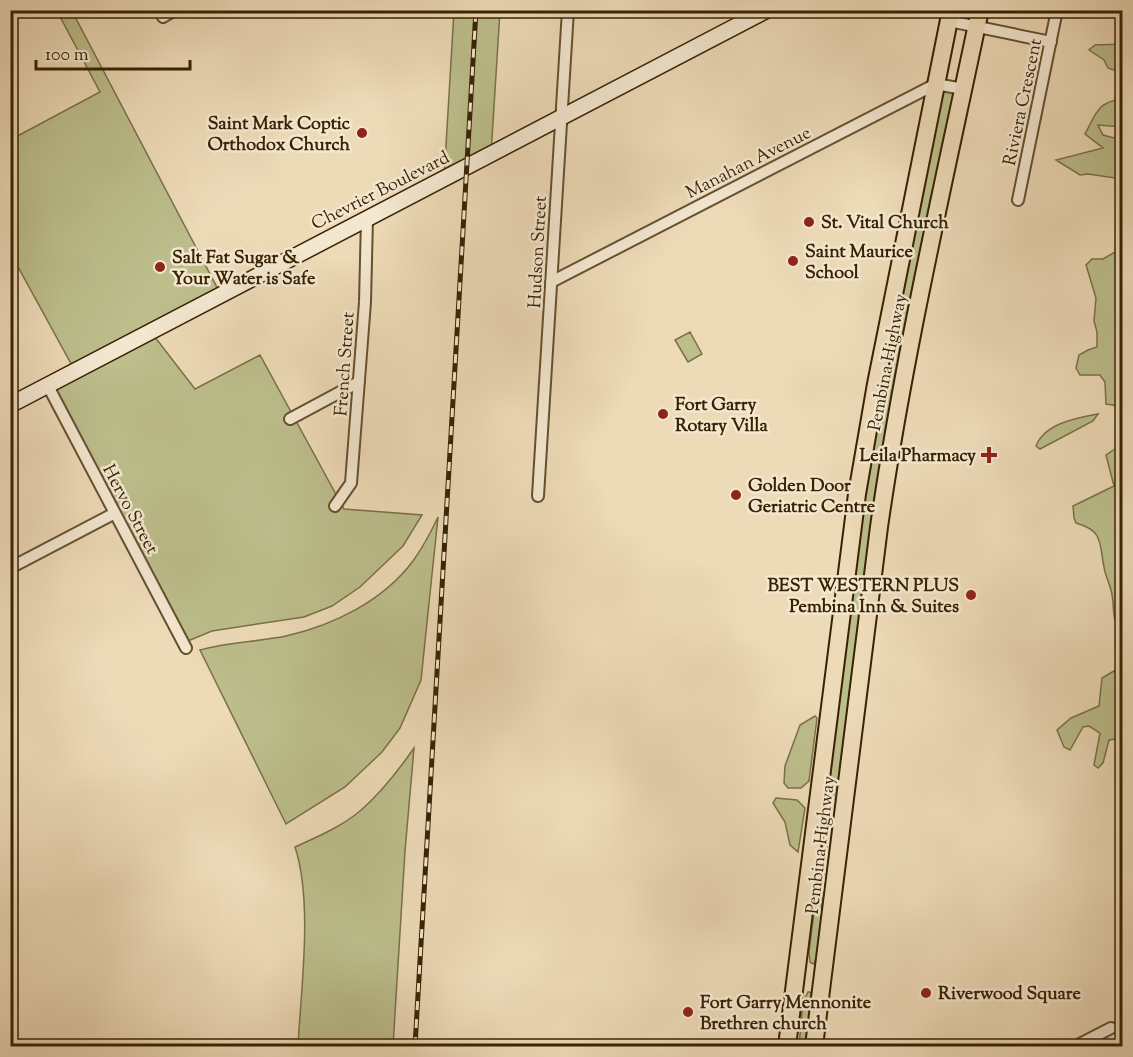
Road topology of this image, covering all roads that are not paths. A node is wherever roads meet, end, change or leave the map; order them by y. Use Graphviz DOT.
graph roads {
  1 [pos="160,10"];
  2 [pos="175,10"];
  3 [pos="568,10"];
  4 [pos="767,10"];
  5 [pos="1057,10"];
  6 [pos="950,16"];
  7 [pos="978,19"];
  8 [pos="1051,42"];
  9 [pos="936,84"];
  10 [pos="963,89"];
  11 [pos="562,118"];
  12 [pos="1018,200"];
  13 [pos="367,219"];
  14 [pos="905,236"];
  15 [pos="931,242"];
  16 [pos="551,282"];
  17 [pos="359,382"];
  18 [pos="48,386"];
  19 [pos="10,405"];
  20 [pos="290,419"];
  21 [pos="538,496"];
  22 [pos="335,506"];
  23 [pos="115,513"];
  24 [pos="10,568"];
  25 [pos="186,648"];
  26 [pos="1111,1028"];
  27 [pos="787,1047"];
  28 [pos="814,1047"];
  29 [pos="1076,1047"];
  1 -- 2 [label="street"];
  3 -- 11 [label="street, Hudson Street"];
  4 -- 11 [label="street, Chevrier Boulevard"];
  5 -- 8 [label="street, Riviera Crescent"];
  6 -- 7 [label="street"];
  6 -- 9 [label="main road, Pembina Highway"];
  7 -- 8 [label="street"];
  7 -- 10 [label="main road, Pembina Highway"];
  8 -- 12 [label="street, Riviera Crescent"];
  9 -- 10 [label="street"];
  9 -- 14 [label="main road, Pembina Highway"];
  9 -- 16 [label="street, Manahan Avenue"];
  10 -- 15 [label="main road, Pembina Highway"];
  11 -- 13 [label="street, Chevrier Boulevard"];
  11 -- 16 [label="street, Hudson Street"];
  13 -- 17 [label="street, French Street"];
  13 -- 18 [label="street, Chevrier Boulevard"];
  14 -- 15 [label="main road"];
  14 -- 27 [label="main road, Pembina Highway"];
  15 -- 28 [label="main road, Pembina Highway"];
  16 -- 21 [label="street, Hudson Street"];
  17 -- 20 [label="street"];
  17 -- 22 [label="street, French Street"];
  18 -- 19 [label="street, Chevrier Boulevard"];
  18 -- 23 [label="street, Hervo Street"];
  23 -- 24 [label="street"];
  23 -- 25 [label="street, Hervo Street"];
  26 -- 29 [label="street"];
}
